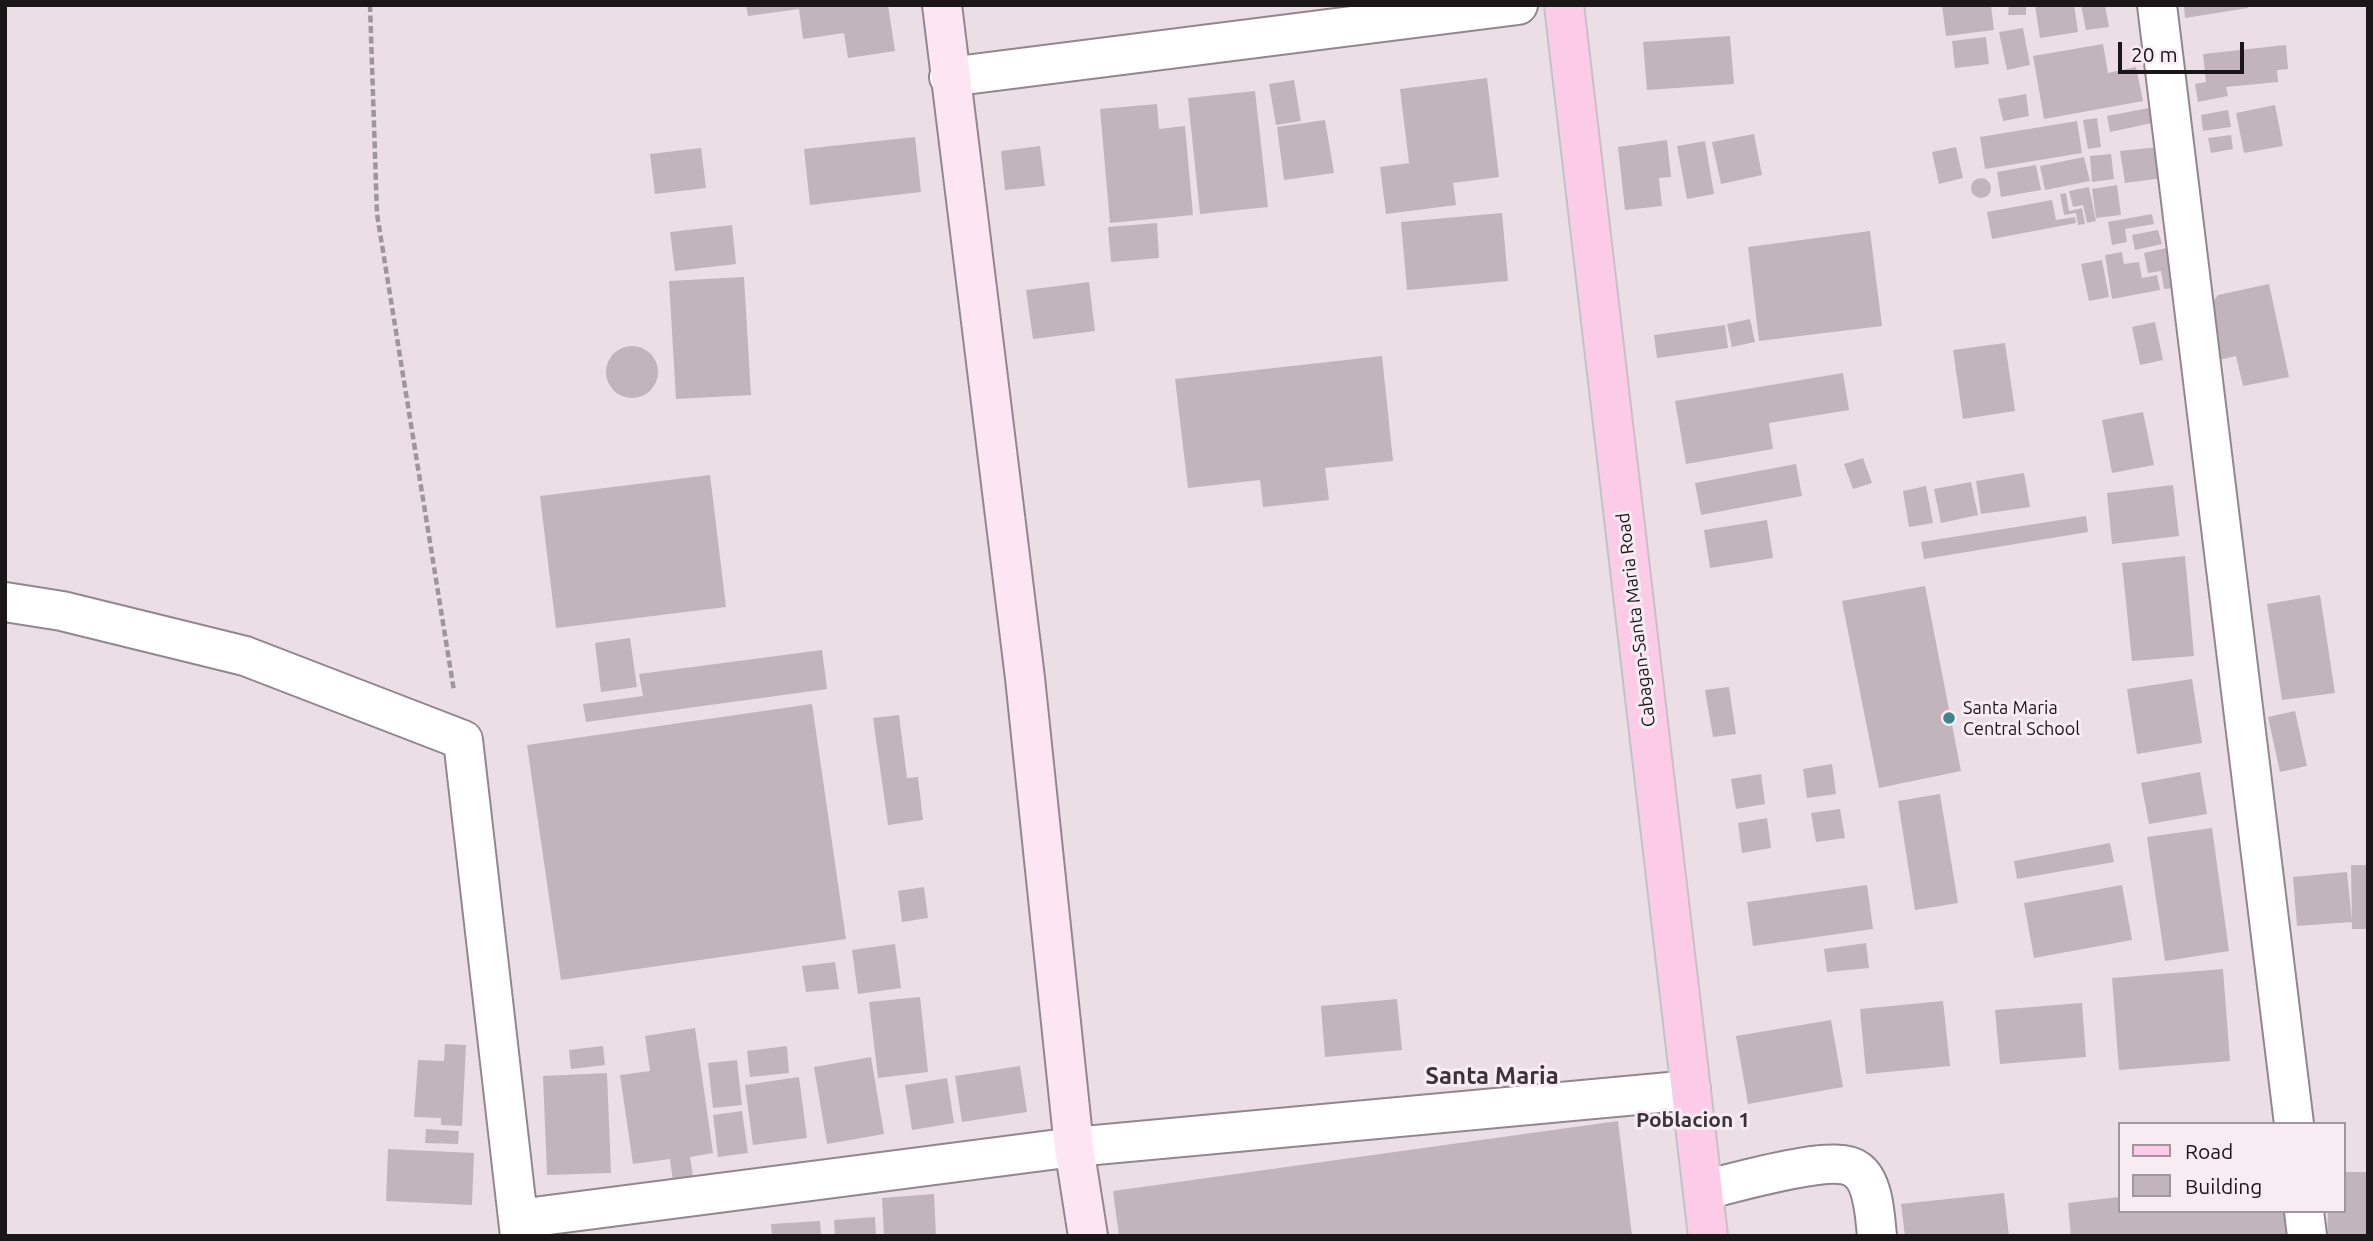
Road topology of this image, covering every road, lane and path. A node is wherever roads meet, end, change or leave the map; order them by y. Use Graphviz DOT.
graph roads {
  1 [pos="370,5"];
  2 [pos="942,5"];
  3 [pos="1518,5"];
  4 [pos="1564,5"];
  5 [pos="2157,5"];
  6 [pos="948,77"];
  7 [pos="5,602"];
  8 [pos="463,740"];
  9 [pos="1691,1090"];
  10 [pos="2294,1122"];
  11 [pos="1074,1147"];
  12 [pos="1703,1190"];
  13 [pos="2304,1213"];
  14 [pos="519,1227"];
  15 [pos="1088,1236"];
  16 [pos="1707,1236"];
  17 [pos="1877,1236"];
  18 [pos="2307,1236"];
  1 -- 8 [label="path"];
  2 -- 6 [label="street"];
  3 -- 6 [label="street"];
  4 -- 9 [label="main road, Cabagan-Santa Maria Road"];
  5 -- 10 [label="street"];
  6 -- 11 [label="street"];
  7 -- 8 [label="street"];
  8 -- 14 [label="street"];
  9 -- 11 [label="street"];
  9 -- 12 [label="main road, Cabagan-Santa Maria Road"];
  11 -- 14 [label="street"];
  11 -- 15 [label="street"];
  12 -- 16 [label="main road, Cabagan-Santa Maria Road"];
  12 -- 17 [label="street"];
  13 -- 18 [label="street"];
}
